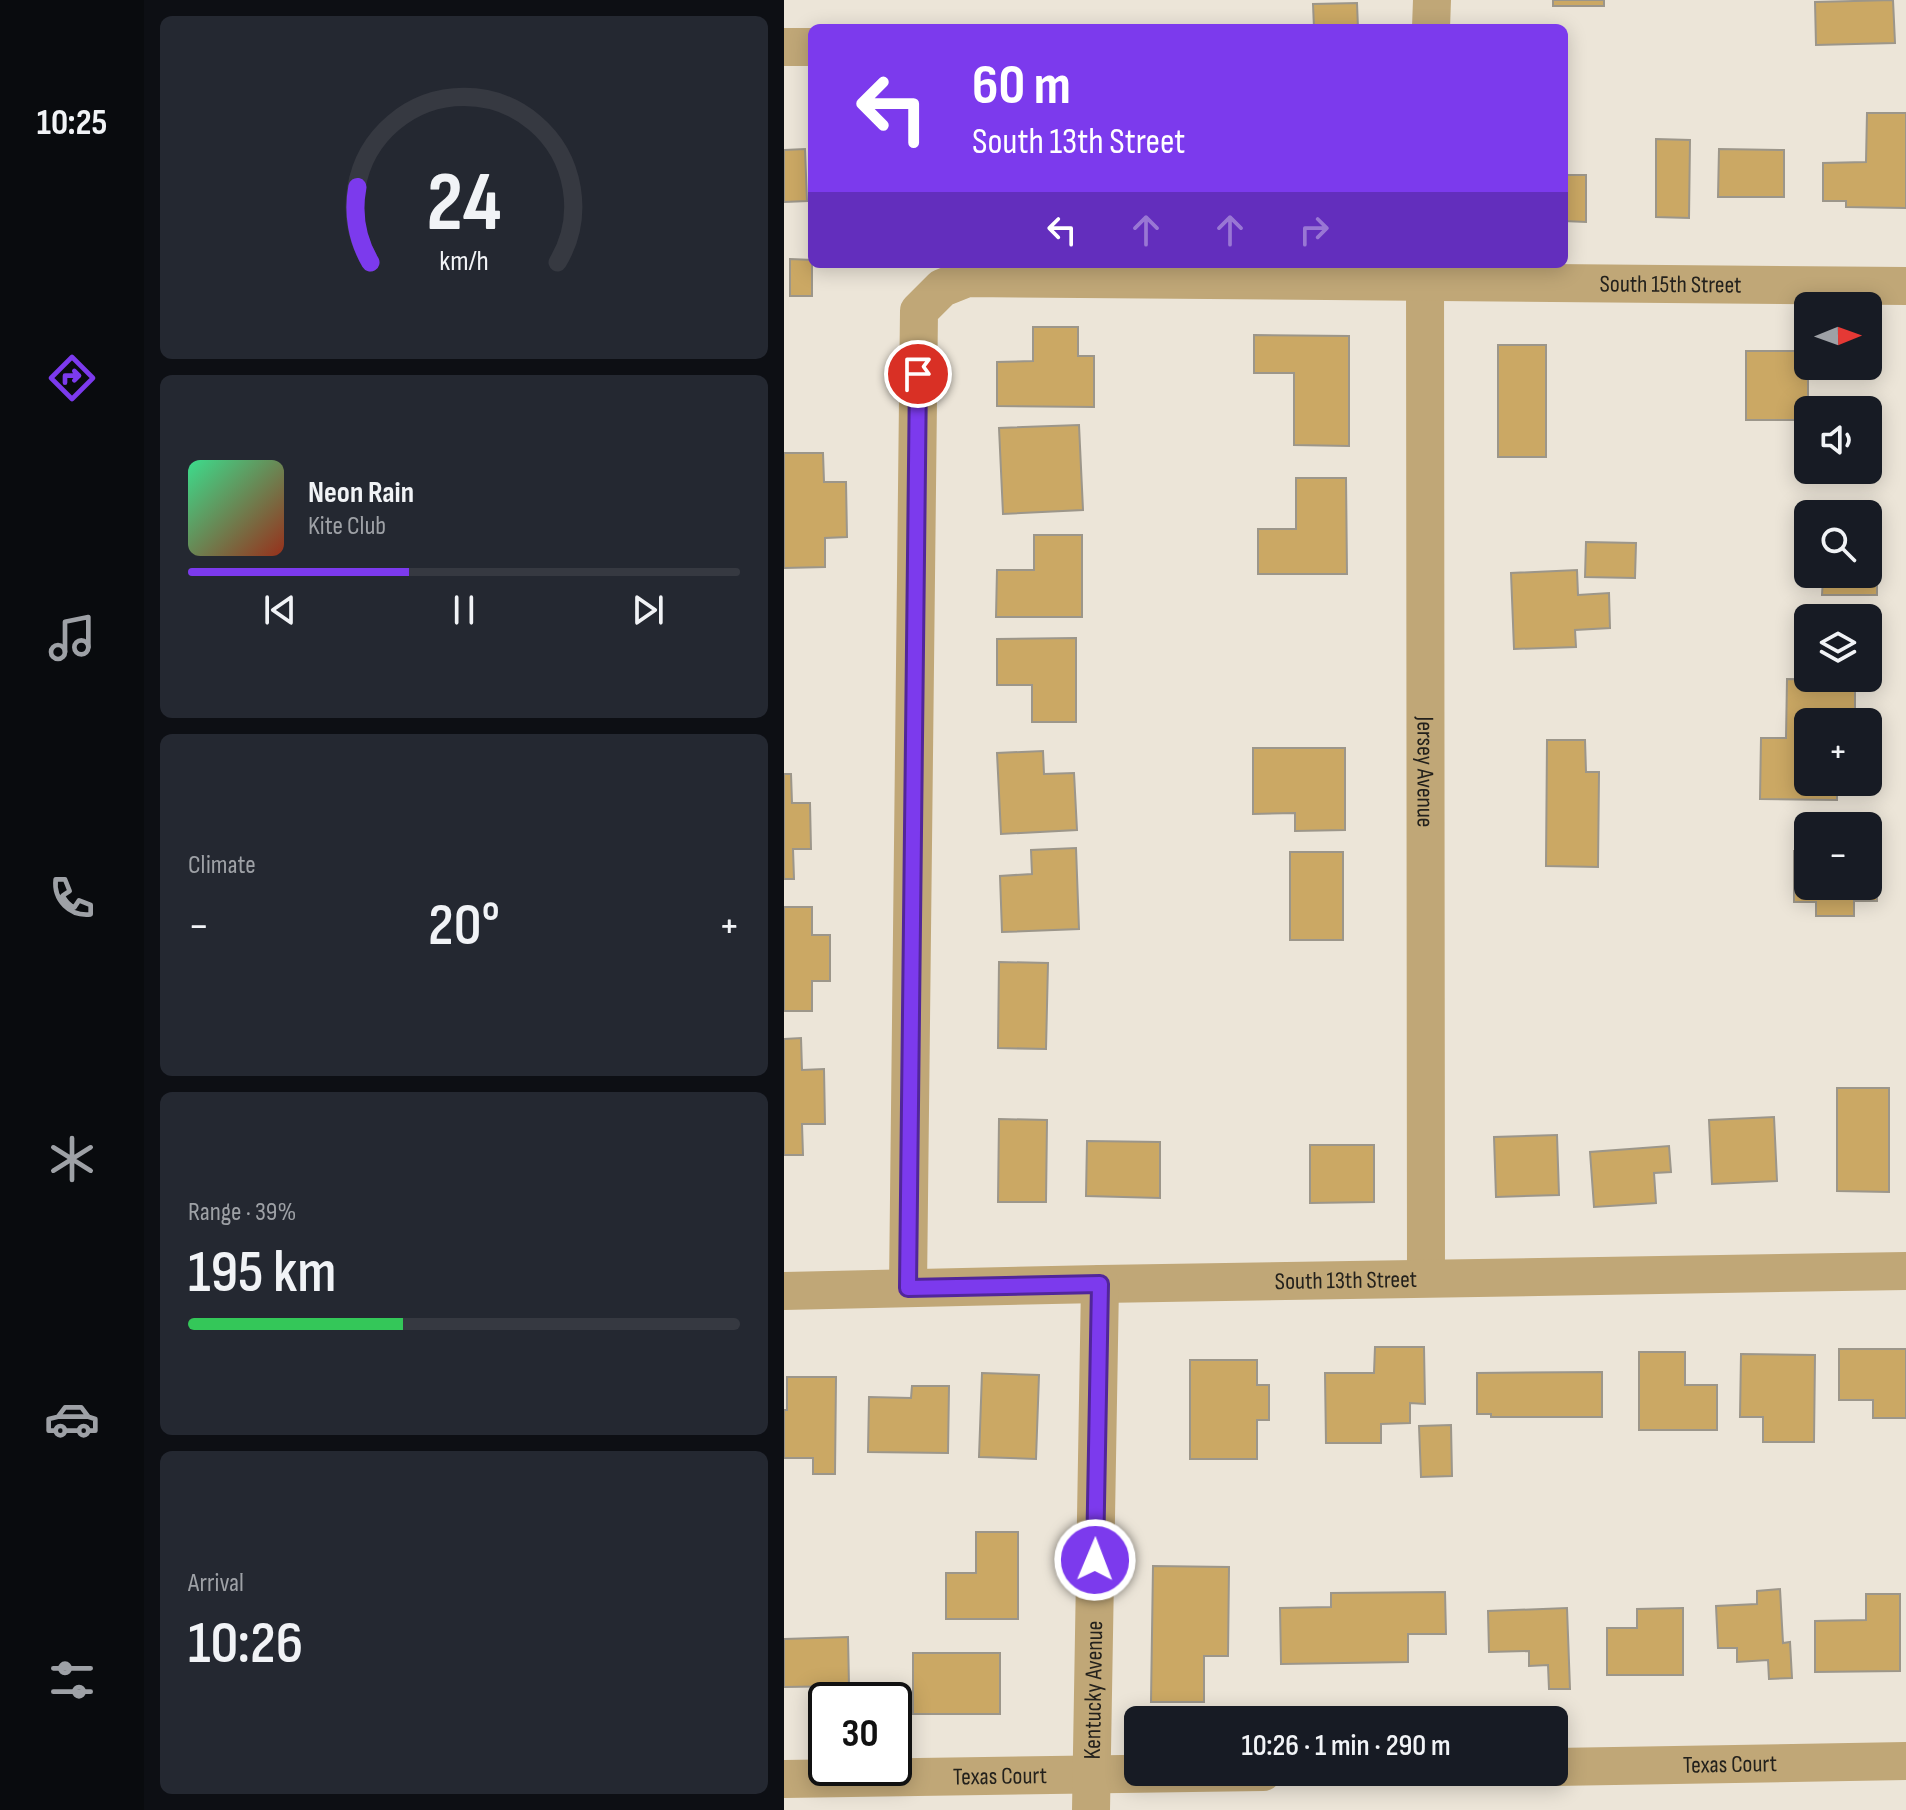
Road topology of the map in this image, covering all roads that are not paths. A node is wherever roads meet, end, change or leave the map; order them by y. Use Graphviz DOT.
graph roads {
  1 [pos="1432,0"];
  2 [pos="1431,24"];
  3 [pos="784,47"];
  4 [pos="808,47"];
  5 [pos="1425,274"];
  6 [pos="1906,286"];
  7 [pos="1906,1271"];
  8 [pos="1426,1278"];
  9 [pos="1100,1284"];
  10 [pos="908,1288"];
  11 [pos="784,1291"];
  12 [pos="1906,1761"];
  13 [pos="1568,1767"];
  14 [pos="784,1779"];
  15 [pos="1143,1786"];
  16 [pos="1091,1792"];
  1 -- 2 [label="street"];
  3 -- 4 [label="street"];
  5 -- 6 [label="street, South 15th Street"];
  5 -- 8 [label="street, Jersey Avenue"];
  5 -- 10 [label="street, South 15th Street"];
  7 -- 8 [label="street, South 13th Street"];
  8 -- 9 [label="street, South 13th Street"];
  9 -- 10 [label="street, South 13th Street"];
  9 -- 16 [label="street, Kentucky Avenue"];
  10 -- 11 [label="street, South 13th Street"];
  12 -- 13 [label="street, Texas Court"];
  14 -- 16 [label="street, Texas Court"];
  15 -- 16 [label="street, Texas Court"];
}
